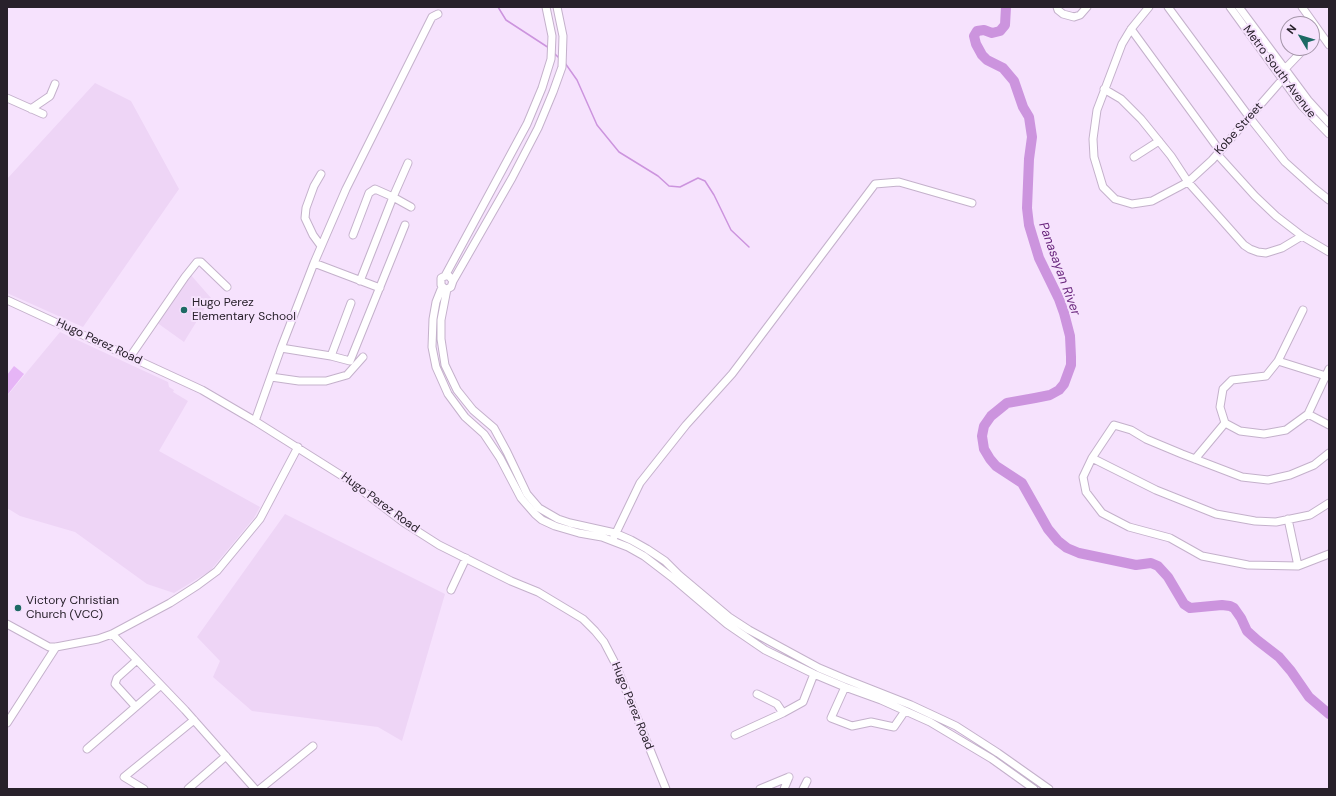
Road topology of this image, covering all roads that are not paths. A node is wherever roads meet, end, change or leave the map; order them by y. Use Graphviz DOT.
graph roads {
  1 [pos="546,7"];
  2 [pos="557,7"];
  3 [pos="1057,7"];
  4 [pos="1087,7"];
  5 [pos="1149,7"];
  6 [pos="1168,7"];
  7 [pos="1230,7"];
  8 [pos="1239,7"];
  9 [pos="1302,7"];
  10 [pos="438,14"];
  11 [pos="1308,16"];
  12 [pos="1131,29"];
  13 [pos="1320,33"];
  14 [pos="1329,45"];
  15 [pos="1299,56"];
  16 [pos="1287,71"];
  17 [pos="1281,77"];
  18 [pos="55,84"];
  19 [pos="1104,89"];
  20 [pos="7,98"];
  21 [pos="31,109"];
  22 [pos="43,114"];
  23 [pos="1250,118"];
  24 [pos="1329,123"];
  25 [pos="1329,134"];
  26 [pos="1159,141"];
  27 [pos="1218,153"];
  28 [pos="1134,157"];
  29 [pos="408,163"];
  30 [pos="321,174"];
  31 [pos="1188,182"];
  32 [pos="393,197"];
  33 [pos="1329,200"];
  34 [pos="972,203"];
  35 [pos="411,207"];
  36 [pos="405,225"];
  37 [pos="353,235"];
  38 [pos="1302,236"];
  39 [pos="321,246"];
  40 [pos="1329,252"];
  41 [pos="314,263"];
  42 [pos="445,276"];
  43 [pos="360,281"];
  44 [pos="454,281"];
  45 [pos="226,288"];
  46 [pos="380,288"];
  47 [pos="445,288"];
  48 [pos="7,300"];
  49 [pos="351,303"];
  50 [pos="1303,310"];
  51 [pos="281,348"];
  52 [pos="331,356"];
  53 [pos="130,357"];
  54 [pos="363,357"];
  55 [pos="1278,361"];
  56 [pos="1328,374"];
  57 [pos="271,377"];
  58 [pos="1308,414"];
  59 [pos="255,421"];
  60 [pos="1225,423"];
  61 [pos="1329,425"];
  62 [pos="298,447"];
  63 [pos="1329,453"];
  64 [pos="1092,458"];
  65 [pos="1195,459"];
  66 [pos="1329,503"];
  67 [pos="537,511"];
  68 [pos="1288,519"];
  69 [pos="615,533"];
  70 [pos="612,541"];
  71 [pos="1329,554"];
  72 [pos="466,558"];
  73 [pos="1298,566"];
  74 [pos="451,590"];
  75 [pos="7,624"];
  76 [pos="112,634"];
  77 [pos="56,647"];
  78 [pos="137,660"];
  79 [pos="814,674"];
  80 [pos="161,685"];
  81 [pos="844,687"];
  82 [pos="757,694"];
  83 [pos="136,706"];
  84 [pos="904,711"];
  85 [pos="783,713"];
  86 [pos="194,720"];
  87 [pos="7,723"];
  88 [pos="735,736"];
  89 [pos="313,746"];
  90 [pos="87,749"];
  91 [pos="226,756"];
  92 [pos="807,781"];
  93 [pos="144,789"];
  94 [pos="188,789"];
  95 [pos="254,789"];
  96 [pos="260,789"];
  97 [pos="666,789"];
  98 [pos="760,789"];
  99 [pos="784,789"];
  100 [pos="804,789"];
  101 [pos="1034,789"];
  102 [pos="1049,789"];
  1 -- 42 [label="street"];
  2 -- 44 [label="street"];
  3 -- 4 [label="street"];
  5 -- 12 [label="street, Kobe Street"];
  6 -- 23 [label="street"];
  7 -- 17 [label="street, Metro South Avenue"];
  8 -- 16 [label="street, Metro South Avenue"];
  9 -- 11 [label="street"];
  10 -- 39 [label="street"];
  12 -- 19 [label="street, Kobe Street"];
  12 -- 27 [label="street"];
  13 -- 14 [label="street"];
  15 -- 16 [label="street, Kobe Street"];
  16 -- 17 [label="street, Kobe Street"];
  16 -- 24 [label="street, Metro South Avenue"];
  17 -- 23 [label="street, Kobe Street"];
  17 -- 25 [label="street, Metro South Avenue"];
  18 -- 21 [label="street"];
  19 -- 26 [label="street"];
  19 -- 31 [label="street, Kobe Street"];
  20 -- 21 [label="street"];
  21 -- 22 [label="street"];
  23 -- 27 [label="street, Kobe Street"];
  23 -- 33 [label="street"];
  26 -- 28 [label="street"];
  26 -- 31 [label="street"];
  27 -- 31 [label="street, Kobe Street"];
  27 -- 38 [label="street"];
  29 -- 32 [label="street"];
  30 -- 39 [label="street"];
  31 -- 38 [label="street"];
  32 -- 35 [label="street"];
  32 -- 37 [label="street"];
  32 -- 43 [label="street"];
  34 -- 69 [label="street"];
  36 -- 46 [label="street"];
  38 -- 40 [label="street"];
  39 -- 41 [label="street"];
  41 -- 43 [label="street"];
  41 -- 51 [label="street"];
  42 -- 44 [label="street"];
  42 -- 47 [label="street"];
  43 -- 46 [label="street"];
  44 -- 47 [label="street"];
  45 -- 53 [label="street"];
  46 -- 52 [label="street"];
  47 -- 67 [label="street"];
  47 -- 67 [label="street"];
  48 -- 53 [label="street, Hugo Perez Road"];
  49 -- 52 [label="street"];
  50 -- 55 [label="street"];
  51 -- 52 [label="street"];
  51 -- 57 [label="street"];
  53 -- 59 [label="street, Hugo Perez Road"];
  54 -- 57 [label="street"];
  55 -- 56 [label="street"];
  55 -- 60 [label="street"];
  56 -- 58 [label="street"];
  57 -- 59 [label="street"];
  58 -- 60 [label="street"];
  58 -- 61 [label="street"];
  59 -- 62 [label="street, Hugo Perez Road"];
  60 -- 65 [label="street"];
  62 -- 72 [label="street, Hugo Perez Road"];
  62 -- 76 [label="street"];
  63 -- 65 [label="street"];
  64 -- 65 [label="street"];
  64 -- 68 [label="street"];
  64 -- 73 [label="street"];
  66 -- 68 [label="street"];
  67 -- 69 [label="street"];
  67 -- 70 [label="street"];
  68 -- 73 [label="street"];
  69 -- 70 [label="street"];
  69 -- 102 [label="street"];
  70 -- 79 [label="street"];
  71 -- 73 [label="street"];
  72 -- 74 [label="street"];
  72 -- 97 [label="street, Hugo Perez Road"];
  75 -- 77 [label="street"];
  76 -- 77 [label="street"];
  76 -- 78 [label="street"];
  77 -- 87 [label="street"];
  78 -- 80 [label="street"];
  78 -- 83 [label="street"];
  79 -- 81 [label="street"];
  79 -- 85 [label="street"];
  80 -- 83 [label="street"];
  80 -- 86 [label="street"];
  81 -- 84 [label="street"];
  81 -- 84 [label="street"];
  82 -- 85 [label="street"];
  83 -- 90 [label="street"];
  84 -- 101 [label="street"];
  85 -- 88 [label="street"];
  86 -- 91 [label="street"];
  86 -- 93 [label="street"];
  89 -- 96 [label="street"];
  91 -- 94 [label="street"];
  91 -- 95 [label="street"];
  92 -- 100 [label="street"];
  98 -- 99 [label="street"];
}
